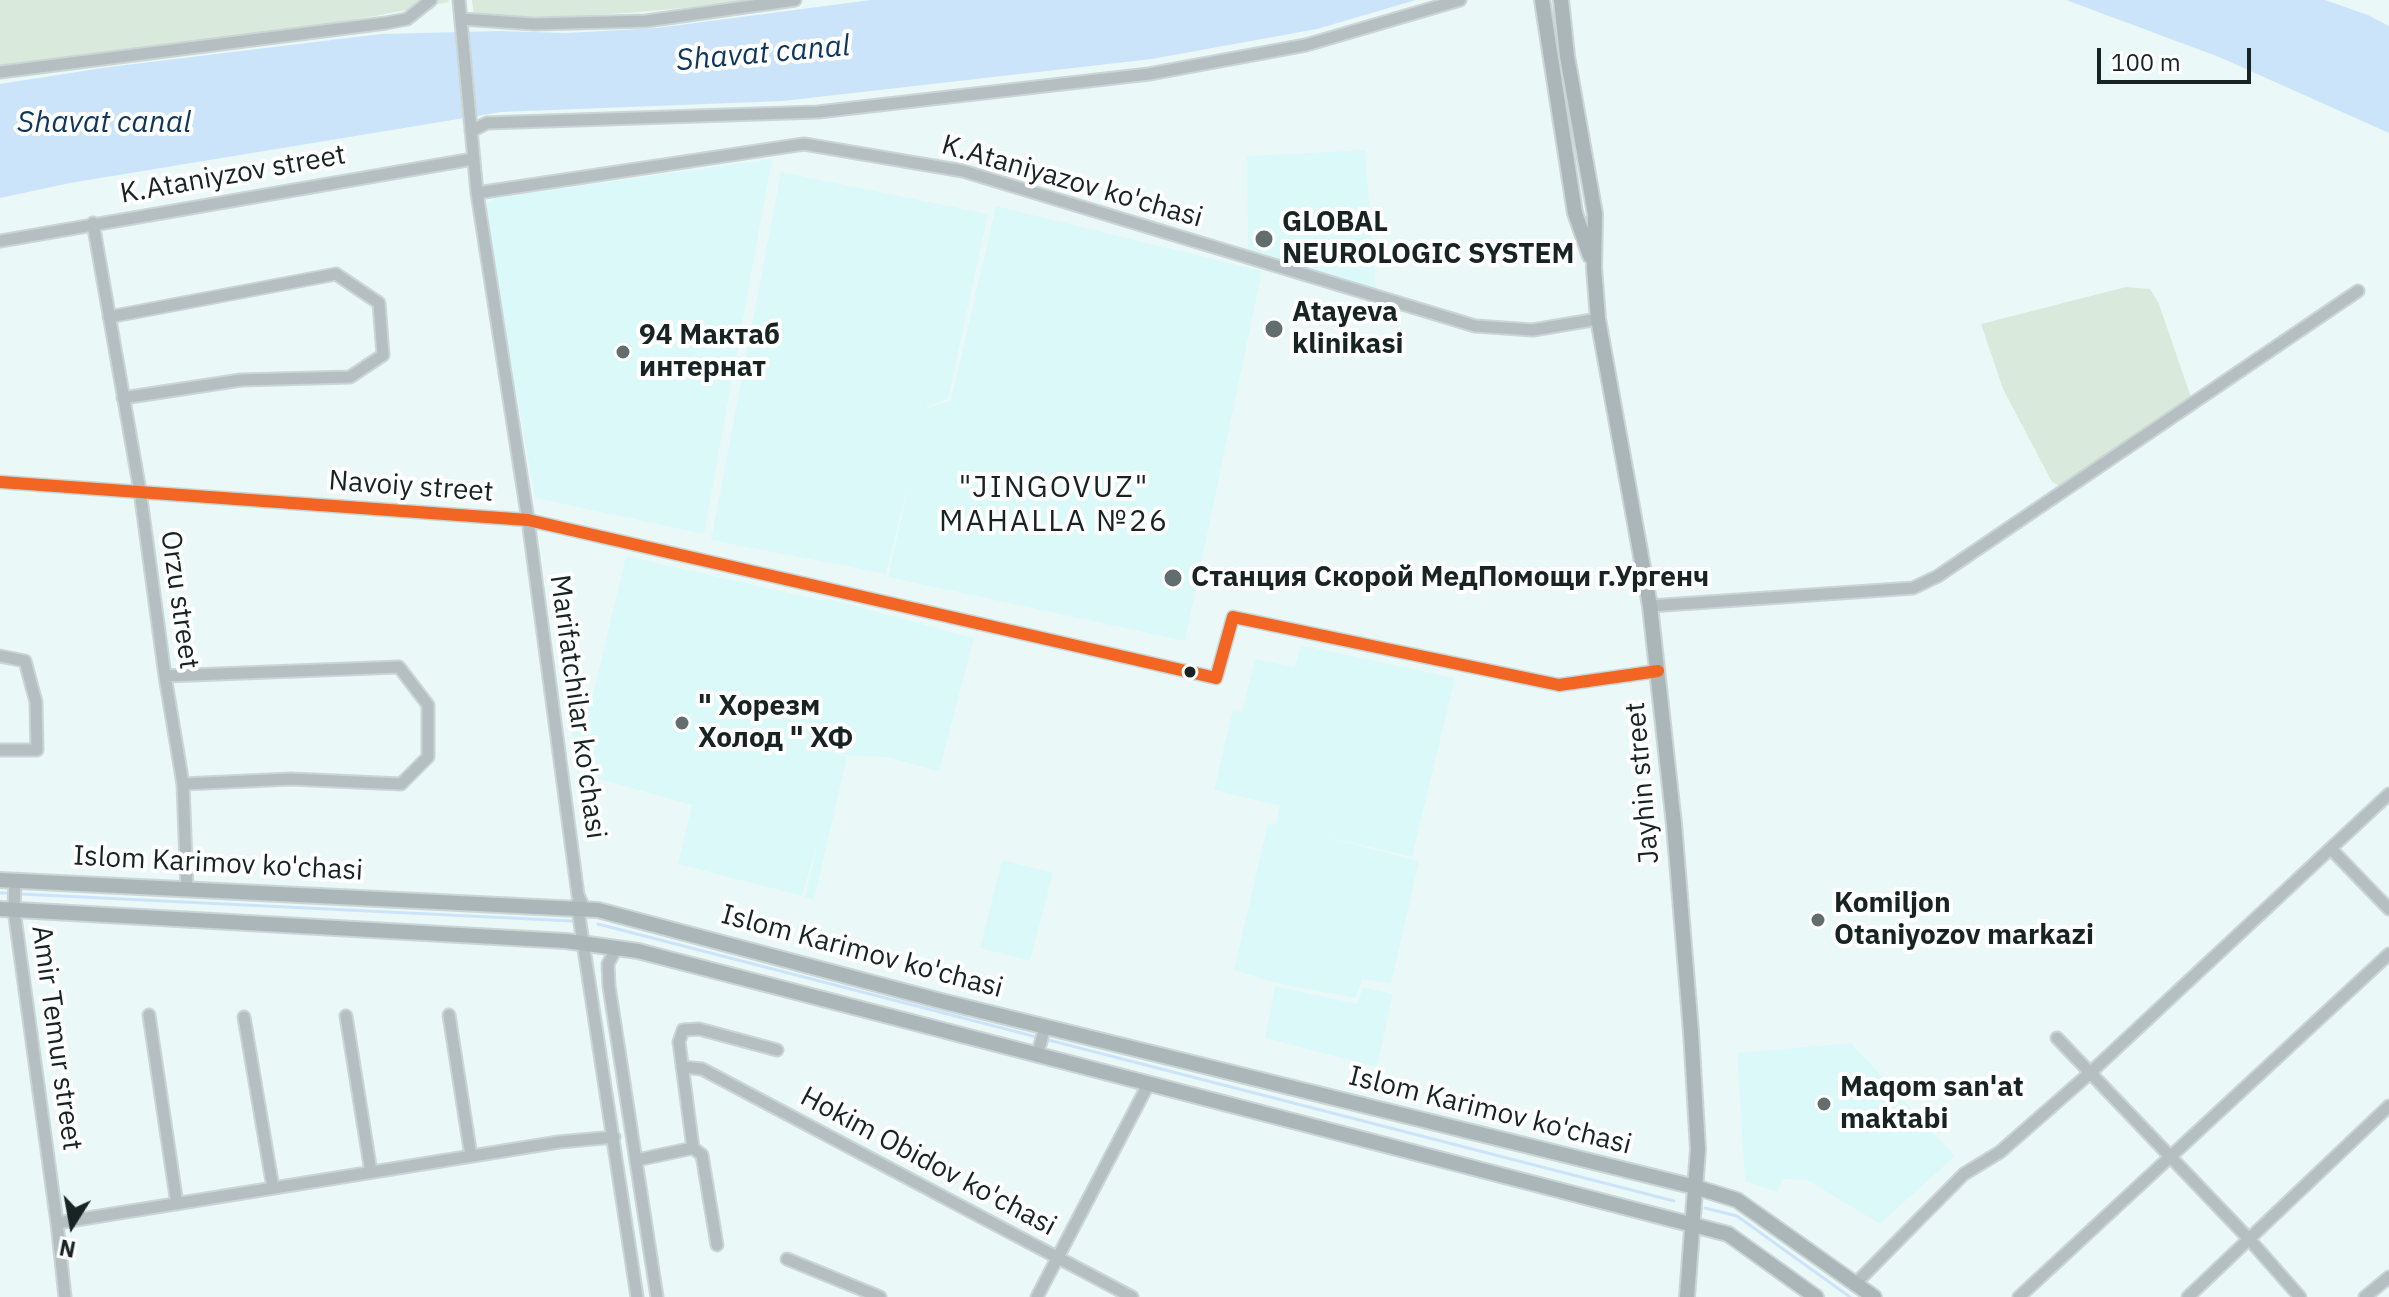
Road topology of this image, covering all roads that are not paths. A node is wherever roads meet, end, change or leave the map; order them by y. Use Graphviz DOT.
graph roads {
  1 [pos="431,0"];
  2 [pos="459,0"];
  3 [pos="795,0"];
  4 [pos="1460,0"];
  5 [pos="1542,0"];
  6 [pos="1561,0"];
  7 [pos="462,19"];
  8 [pos="0,72"];
  9 [pos="471,131"];
  10 [pos="473,159"];
  11 [pos="477,193"];
  12 [pos="93,223"];
  13 [pos="0,241"];
  14 [pos="1594,268"];
  15 [pos="2358,291"];
  16 [pos="109,317"];
  17 [pos="1598,319"];
  18 [pos="123,398"];
  19 [pos="0,482"];
  20 [pos="140,491"];
  21 [pos="528,520"];
  22 [pos="1650,606"];
  23 [pos="0,656"];
  24 [pos="1658,671"];
  25 [pos="165,676"];
  26 [pos="0,750"];
  27 [pos="183,784"];
  28 [pos="2389,794"];
  29 [pos="2331,849"];
  30 [pos="7,880"];
  31 [pos="187,889"];
  32 [pos="579,903"];
  33 [pos="2389,909"];
  34 [pos="7,910"];
  35 [pos="583,942"];
  36 [pos="617,947"];
  37 [pos="2389,954"];
  38 [pos="149,1015"];
  39 [pos="449,1015"];
  40 [pos="346,1016"];
  41 [pos="244,1017"];
  42 [pos="1045,1027"];
  43 [pos="2057,1038"];
  44 [pos="777,1050"];
  45 [pos="1037,1056"];
  46 [pos="682,1067"];
  47 [pos="2090,1073"];
  48 [pos="1148,1085"];
  49 [pos="2389,1106"];
  50 [pos="614,1137"];
  51 [pos="693,1148"];
  52 [pos="471,1156"];
  53 [pos="2171,1156"];
  54 [pos="637,1160"];
  55 [pos="371,1172"];
  56 [pos="1695,1187"];
  57 [pos="273,1188"];
  58 [pos="177,1204"];
  59 [pos="57,1223"];
  60 [pos="1693,1224"];
  61 [pos="2249,1239"];
  62 [pos="717,1245"];
  63 [pos="1059,1258"];
  64 [pos="787,1259"];
  65 [pos="2389,1277"];
  66 [pos="1855,1284"];
  67 [pos="874,1296"];
  68 [pos="65,1297"];
  69 [pos="637,1297"];
  70 [pos="657,1297"];
  71 [pos="1037,1297"];
  72 [pos="1132,1297"];
  73 [pos="1687,1297"];
  74 [pos="1816,1297"];
  75 [pos="1874,1297"];
  76 [pos="2019,1297"];
  77 [pos="2188,1297"];
  78 [pos="2300,1297"];
  79 [pos="2365,1297"];
  1 -- 8 [label="street"];
  2 -- 7 [label="street, Marifatchilar ko'chasi"];
  3 -- 7 [label="street"];
  4 -- 9 [label="street"];
  5 -- 14 [label="main road, Jayhin street"];
  6 -- 14 [label="main road, Jayhin street"];
  7 -- 9 [label="street, Marifatchilar ko'chasi"];
  9 -- 10 [label="street, Marifatchilar ko'chasi"];
  10 -- 11 [label="street, Marifatchilar ko'chasi"];
  10 -- 12 [label="street, K.Ataniyzov street"];
  11 -- 17 [label="street, K.Ataniyazov ko'chasi"];
  11 -- 21 [label="street, Marifatchilar ko'chasi"];
  12 -- 13 [label="street, K.Ataniyzov street"];
  12 -- 16 [label="street, Orzu street"];
  14 -- 17 [label="main road, Jayhin street"];
  15 -- 22 [label="street"];
  16 -- 18 [label="street, Orzu street"];
  16 -- 18 [label="street"];
  17 -- 22 [label="main road, Jayhin street"];
  18 -- 20 [label="street, Orzu street"];
  19 -- 20 [label="street, Navoiy street"];
  20 -- 21 [label="street, Navoiy street"];
  20 -- 25 [label="street, Orzu street"];
  21 -- 24 [label="street, Navoiy street"];
  21 -- 32 [label="street, Marifatchilar ko'chasi"];
  22 -- 24 [label="main road, Jayhin street"];
  23 -- 26 [label="street"];
  24 -- 56 [label="main road, Jayhin street"];
  25 -- 27 [label="street, Orzu street"];
  25 -- 27 [label="street"];
  27 -- 31 [label="street, Orzu street"];
  28 -- 29 [label="street"];
  29 -- 33 [label="street"];
  29 -- 47 [label="street"];
  30 -- 31 [label="main road, Islom Karimov ko'chasi"];
  30 -- 34 [label="street, Amir Temur street"];
  31 -- 32 [label="main road, Islom Karimov ko'chasi"];
  32 -- 35 [label="street, Marifatchilar ko'chasi"];
  32 -- 42 [label="main road, Islom Karimov ko'chasi"];
  34 -- 35 [label="main road, Islom Karimov ko'chasi"];
  34 -- 59 [label="street, Amir Temur street"];
  35 -- 36 [label="main road, Islom Karimov ko'chasi"];
  35 -- 50 [label="street, Marifatchilar ko'chasi"];
  36 -- 45 [label="main road, Islom Karimov ko'chasi"];
  36 -- 54 [label="street"];
  37 -- 53 [label="street"];
  38 -- 58 [label="street"];
  39 -- 52 [label="street"];
  40 -- 55 [label="street"];
  41 -- 57 [label="street"];
  42 -- 45 [label="street"];
  42 -- 56 [label="main road, Islom Karimov ko'chasi"];
  43 -- 47 [label="street"];
  44 -- 46 [label="street"];
  45 -- 48 [label="main road, Islom Karimov ko'chasi"];
  46 -- 51 [label="street"];
  46 -- 63 [label="street, Hokim Obidov ko'chasi"];
  47 -- 53 [label="street"];
  47 -- 66 [label="street"];
  48 -- 60 [label="main road, Islom Karimov ko'chasi"];
  48 -- 63 [label="street"];
  49 -- 61 [label="street"];
  50 -- 52 [label="street"];
  50 -- 69 [label="street, Marifatchilar ko'chasi"];
  51 -- 54 [label="street"];
  51 -- 62 [label="street"];
  52 -- 55 [label="street"];
  53 -- 61 [label="street"];
  53 -- 76 [label="street"];
  54 -- 70 [label="street"];
  55 -- 57 [label="street"];
  56 -- 60 [label="main road, Jayhin street"];
  56 -- 66 [label="main road, Islom Karimov ko'chasi"];
  57 -- 58 [label="street"];
  58 -- 59 [label="street"];
  59 -- 68 [label="street, Amir Temur street"];
  60 -- 73 [label="main road, Jayhin street"];
  60 -- 74 [label="main road, Islom Karimov ko'chasi"];
  61 -- 77 [label="street"];
  61 -- 78 [label="street"];
  63 -- 71 [label="street"];
  63 -- 72 [label="street, Hokim Obidov ko'chasi"];
  64 -- 67 [label="street"];
  65 -- 79 [label="street"];
  66 -- 75 [label="main road, Islom Karimov ko'chasi"];
}
